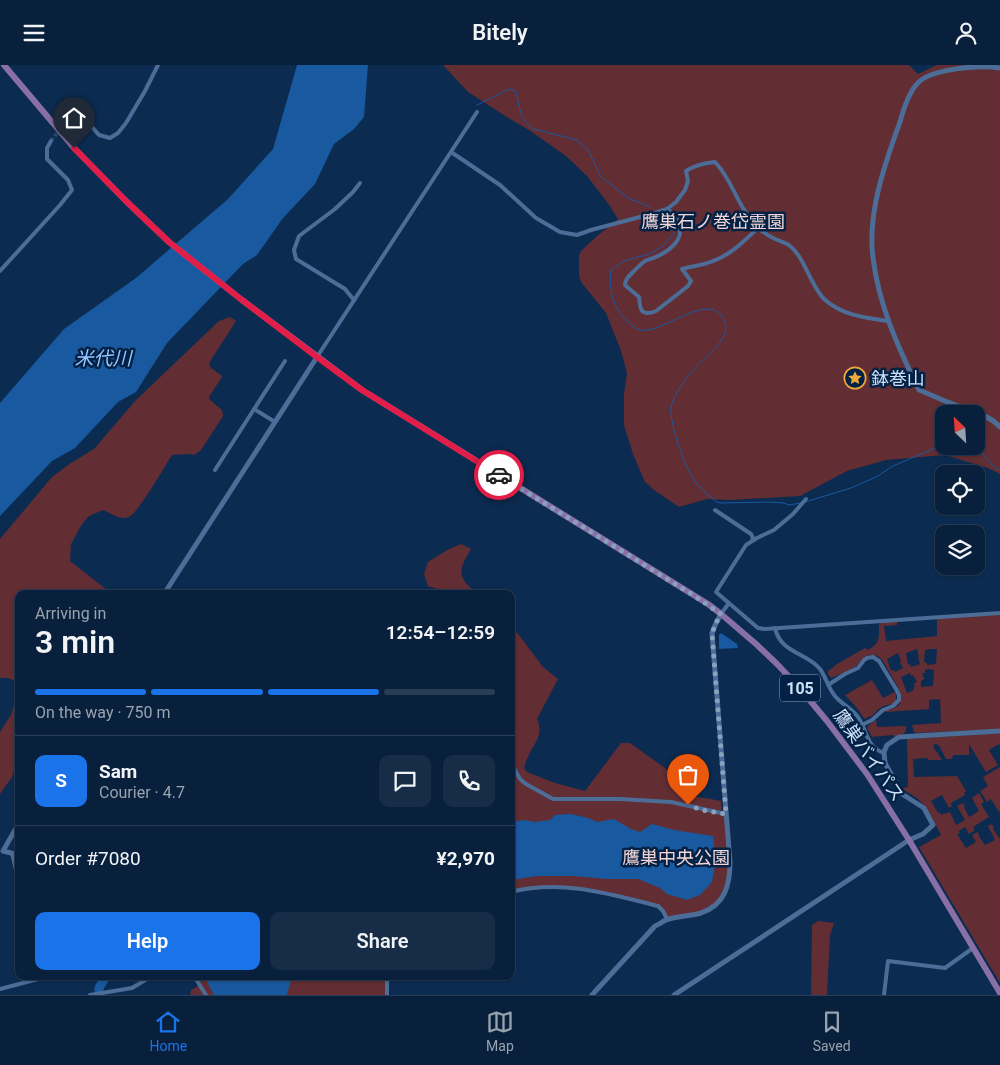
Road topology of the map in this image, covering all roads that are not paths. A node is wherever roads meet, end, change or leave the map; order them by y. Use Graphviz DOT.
graph roads {
  1 [pos="4,65"];
  2 [pos="158,65"];
  3 [pos="1000,68"];
  4 [pos="477,112"];
  5 [pos="66,122"];
  6 [pos="51,141"];
  7 [pos="451,152"];
  8 [pos="360,183"];
  9 [pos="667,209"];
  10 [pos="758,228"];
  11 [pos="0,271"];
  12 [pos="354,300"];
  13 [pos="888,321"];
  14 [pos="317,357"];
  15 [pos="285,361"];
  16 [pos="254,409"];
  17 [pos="274,422"];
  18 [pos="1000,427"];
  19 [pos="215,470"];
  20 [pos="806,499"];
  21 [pos="714,510"];
  22 [pos="752,541"];
  23 [pos="167,590"];
  24 [pos="729,603"];
  25 [pos="1000,613"];
  26 [pos="721,614"];
  27 [pos="775,628"];
  28 [pos="828,685"];
  29 [pos="862,725"];
  30 [pos="1000,731"];
  31 [pos="884,753"];
  32 [pos="515,771"];
  33 [pos="726,814"];
  34 [pos="15,830"];
  35 [pos="909,840"];
  36 [pos="1,853"];
  37 [pos="12,853"];
  38 [pos="15,854"];
  39 [pos="15,866"];
  40 [pos="515,891"];
  41 [pos="667,919"];
  42 [pos="972,948"];
  43 [pos="34,980"];
  44 [pos="145,980"];
  45 [pos="197,980"];
  46 [pos="387,980"];
  47 [pos="0,989"];
  48 [pos="1000,993"];
  49 [pos="90,995"];
  50 [pos="206,995"];
  51 [pos="387,995"];
  52 [pos="592,995"];
  53 [pos="674,995"];
  54 [pos="884,995"];
  1 -- 14 [label="highway, 鷹巣バイパス / 105"];
  2 -- 5 [label="street"];
  3 -- 13 [label="street"];
  4 -- 7 [label="street"];
  6 -- 11 [label="street"];
  7 -- 9 [label="street"];
  7 -- 12 [label="street"];
  8 -- 12 [label="street"];
  9 -- 10 [label="street"];
  9 -- 10 [label="street"];
  10 -- 13 [label="street"];
  12 -- 14 [label="street"];
  13 -- 18 [label="street"];
  14 -- 17 [label="street"];
  14 -- 26 [label="highway, 鷹巣バイパス / 105"];
  15 -- 16 [label="street"];
  16 -- 17 [label="street"];
  16 -- 19 [label="street"];
  17 -- 23 [label="street"];
  20 -- 22 [label="street"];
  21 -- 22 [label="street"];
  22 -- 24 [label="street"];
  24 -- 26 [label="street"];
  24 -- 27 [label="street"];
  25 -- 27 [label="street"];
  26 -- 33 [label="street"];
  26 -- 35 [label="highway, 鷹巣バイパス / 105"];
  27 -- 28 [label="street"];
  28 -- 29 [label="street"];
  28 -- 29 [label="street"];
  29 -- 31 [label="street"];
  30 -- 31 [label="street"];
  31 -- 35 [label="street"];
  32 -- 33 [label="street"];
  33 -- 41 [label="street"];
  34 -- 36 [label="street"];
  35 -- 42 [label="highway, 鷹巣バイパス / 105"];
  35 -- 53 [label="street"];
  36 -- 37 [label="street"];
  37 -- 38 [label="street"];
  37 -- 39 [label="street"];
  40 -- 41 [label="street"];
  41 -- 52 [label="street"];
  42 -- 48 [label="highway, 鷹巣バイパス / 105"];
  42 -- 54 [label="street"];
  43 -- 47 [label="street"];
  44 -- 49 [label="street"];
  45 -- 50 [label="street"];
  46 -- 51 [label="street"];
}
